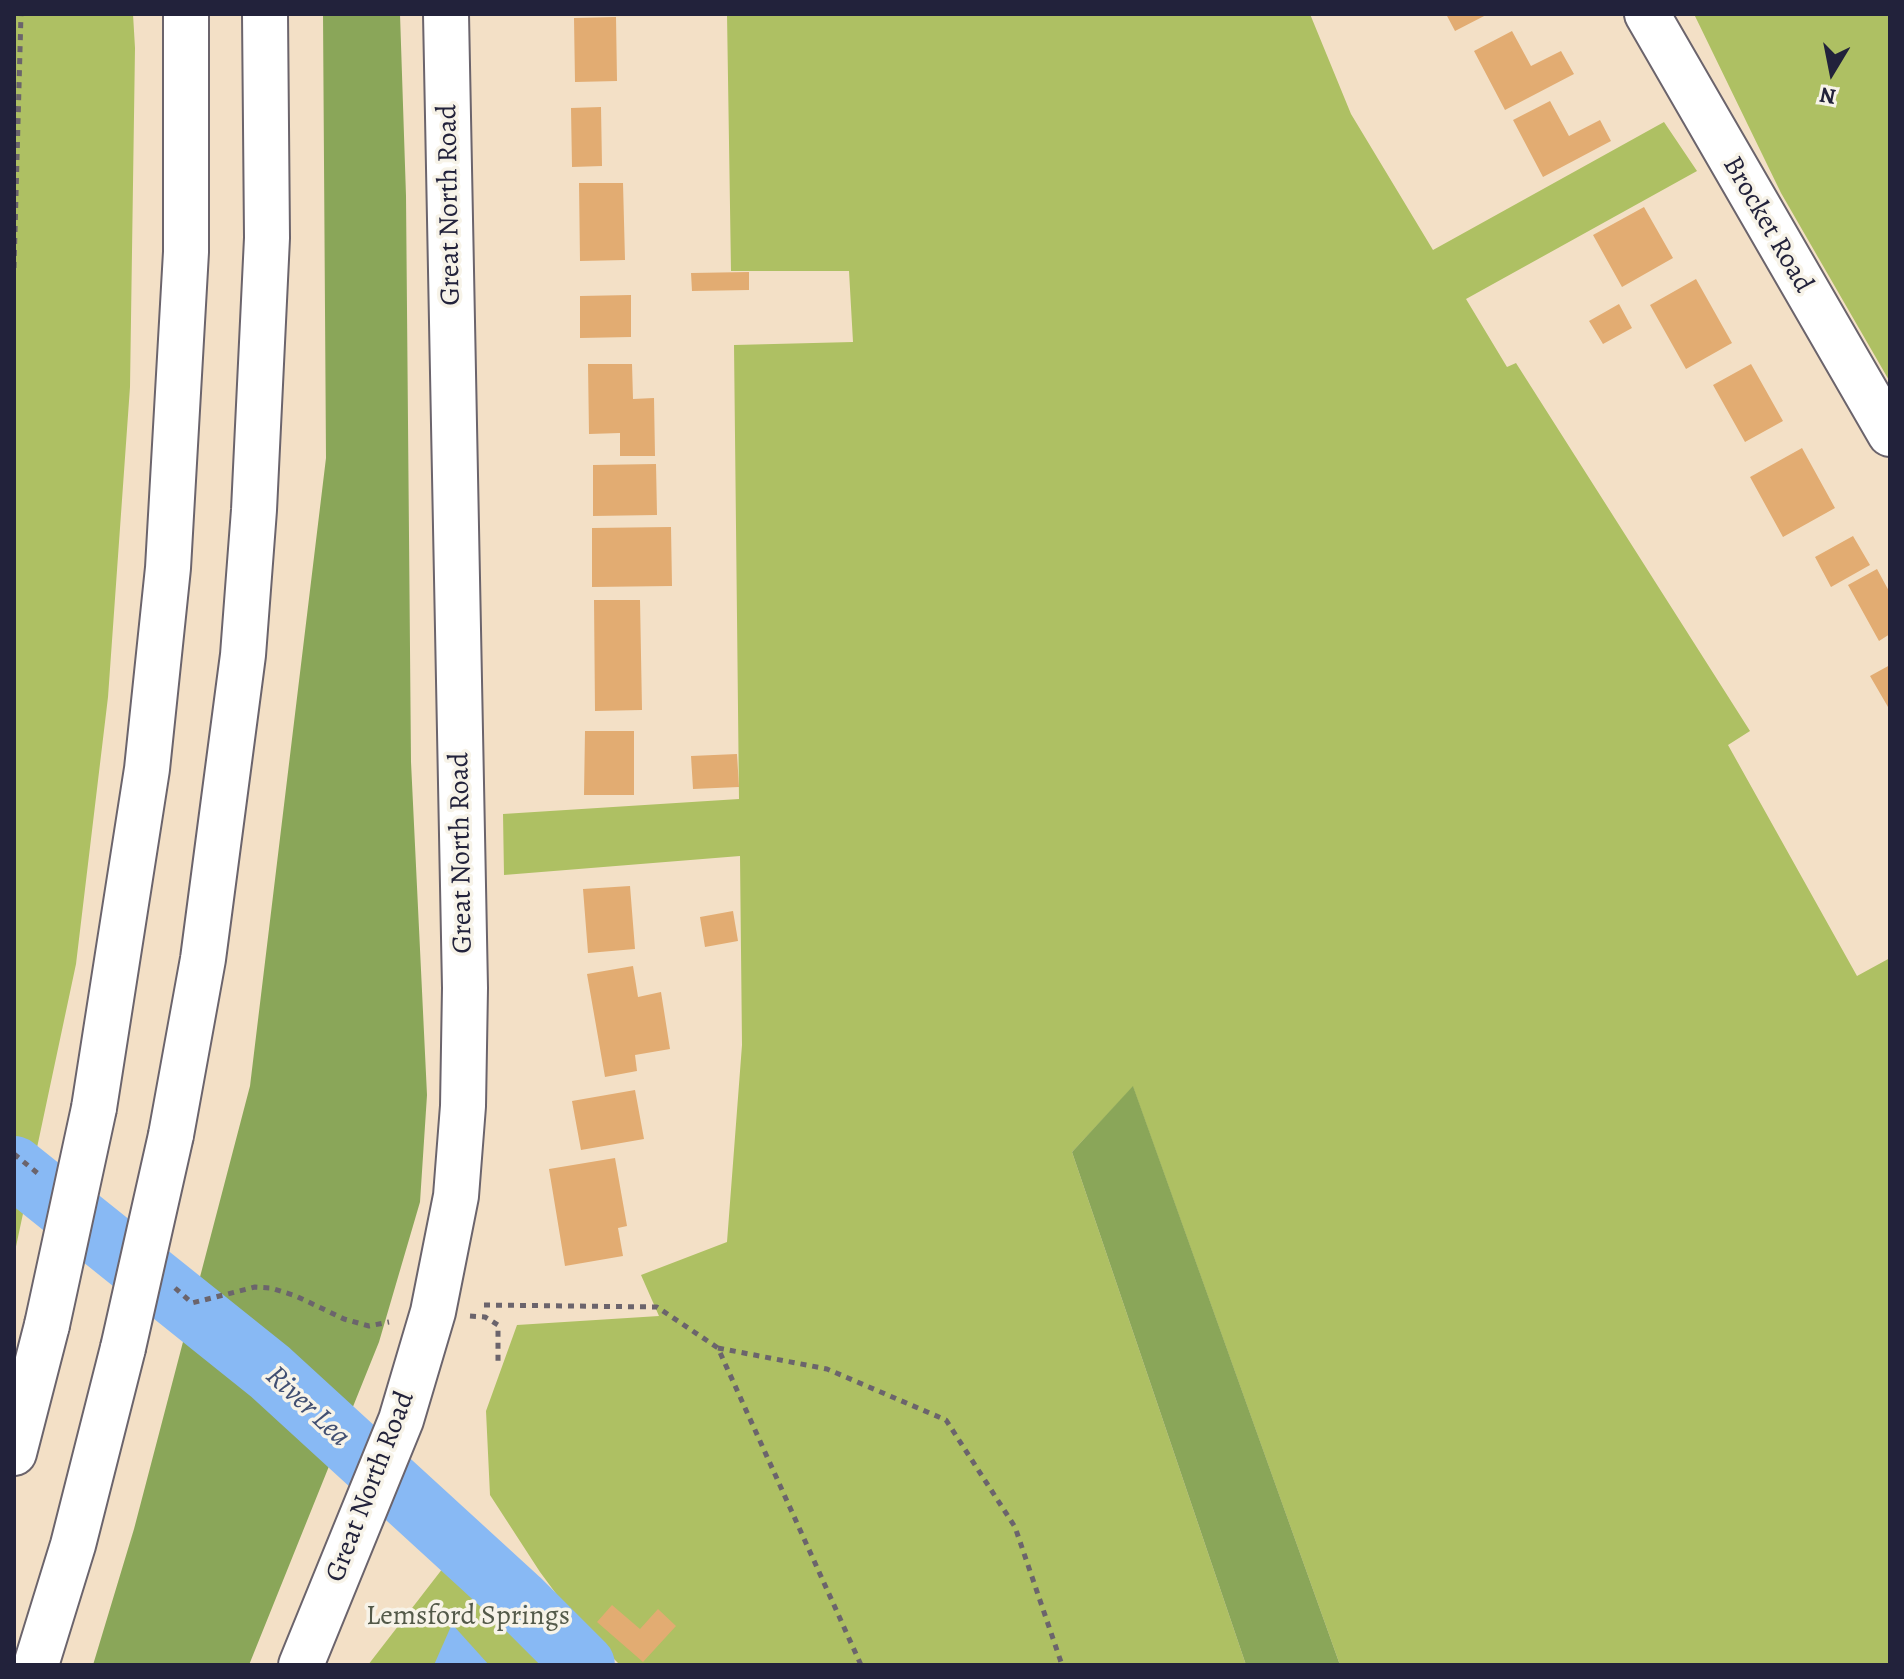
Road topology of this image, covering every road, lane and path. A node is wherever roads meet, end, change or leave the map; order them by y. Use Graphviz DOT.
graph roads {
  1 [pos="21,14"];
  2 [pos="186,14"];
  3 [pos="265,14"];
  4 [pos="446,14"];
  5 [pos="1647,14"];
  6 [pos="16,160"];
  7 [pos="14,268"];
  8 [pos="1890,434"];
  9 [pos="199,1301"];
  10 [pos="484,1305"];
  11 [pos="412,1317"];
  12 [pos="718,1348"];
  13 [pos="498,1365"];
  14 [pos="14,1453"];
  15 [pos="36,1665"];
  16 [pos="301,1665"];
  17 [pos="861,1665"];
  18 [pos="1062,1665"];
  1 -- 6 [label="path"];
  2 -- 14 [label="main road, bridge"];
  3 -- 15 [label="main road, bridge"];
  4 -- 11 [label="main road, Great North Road"];
  5 -- 8 [label="main road, Brocket Road"];
  6 -- 7 [label="path"];
  9 -- 11 [label="path"];
  10 -- 12 [label="path"];
  11 -- 13 [label="path"];
  11 -- 16 [label="main road, Great North Road"];
  12 -- 17 [label="path"];
  12 -- 18 [label="path"];
}
